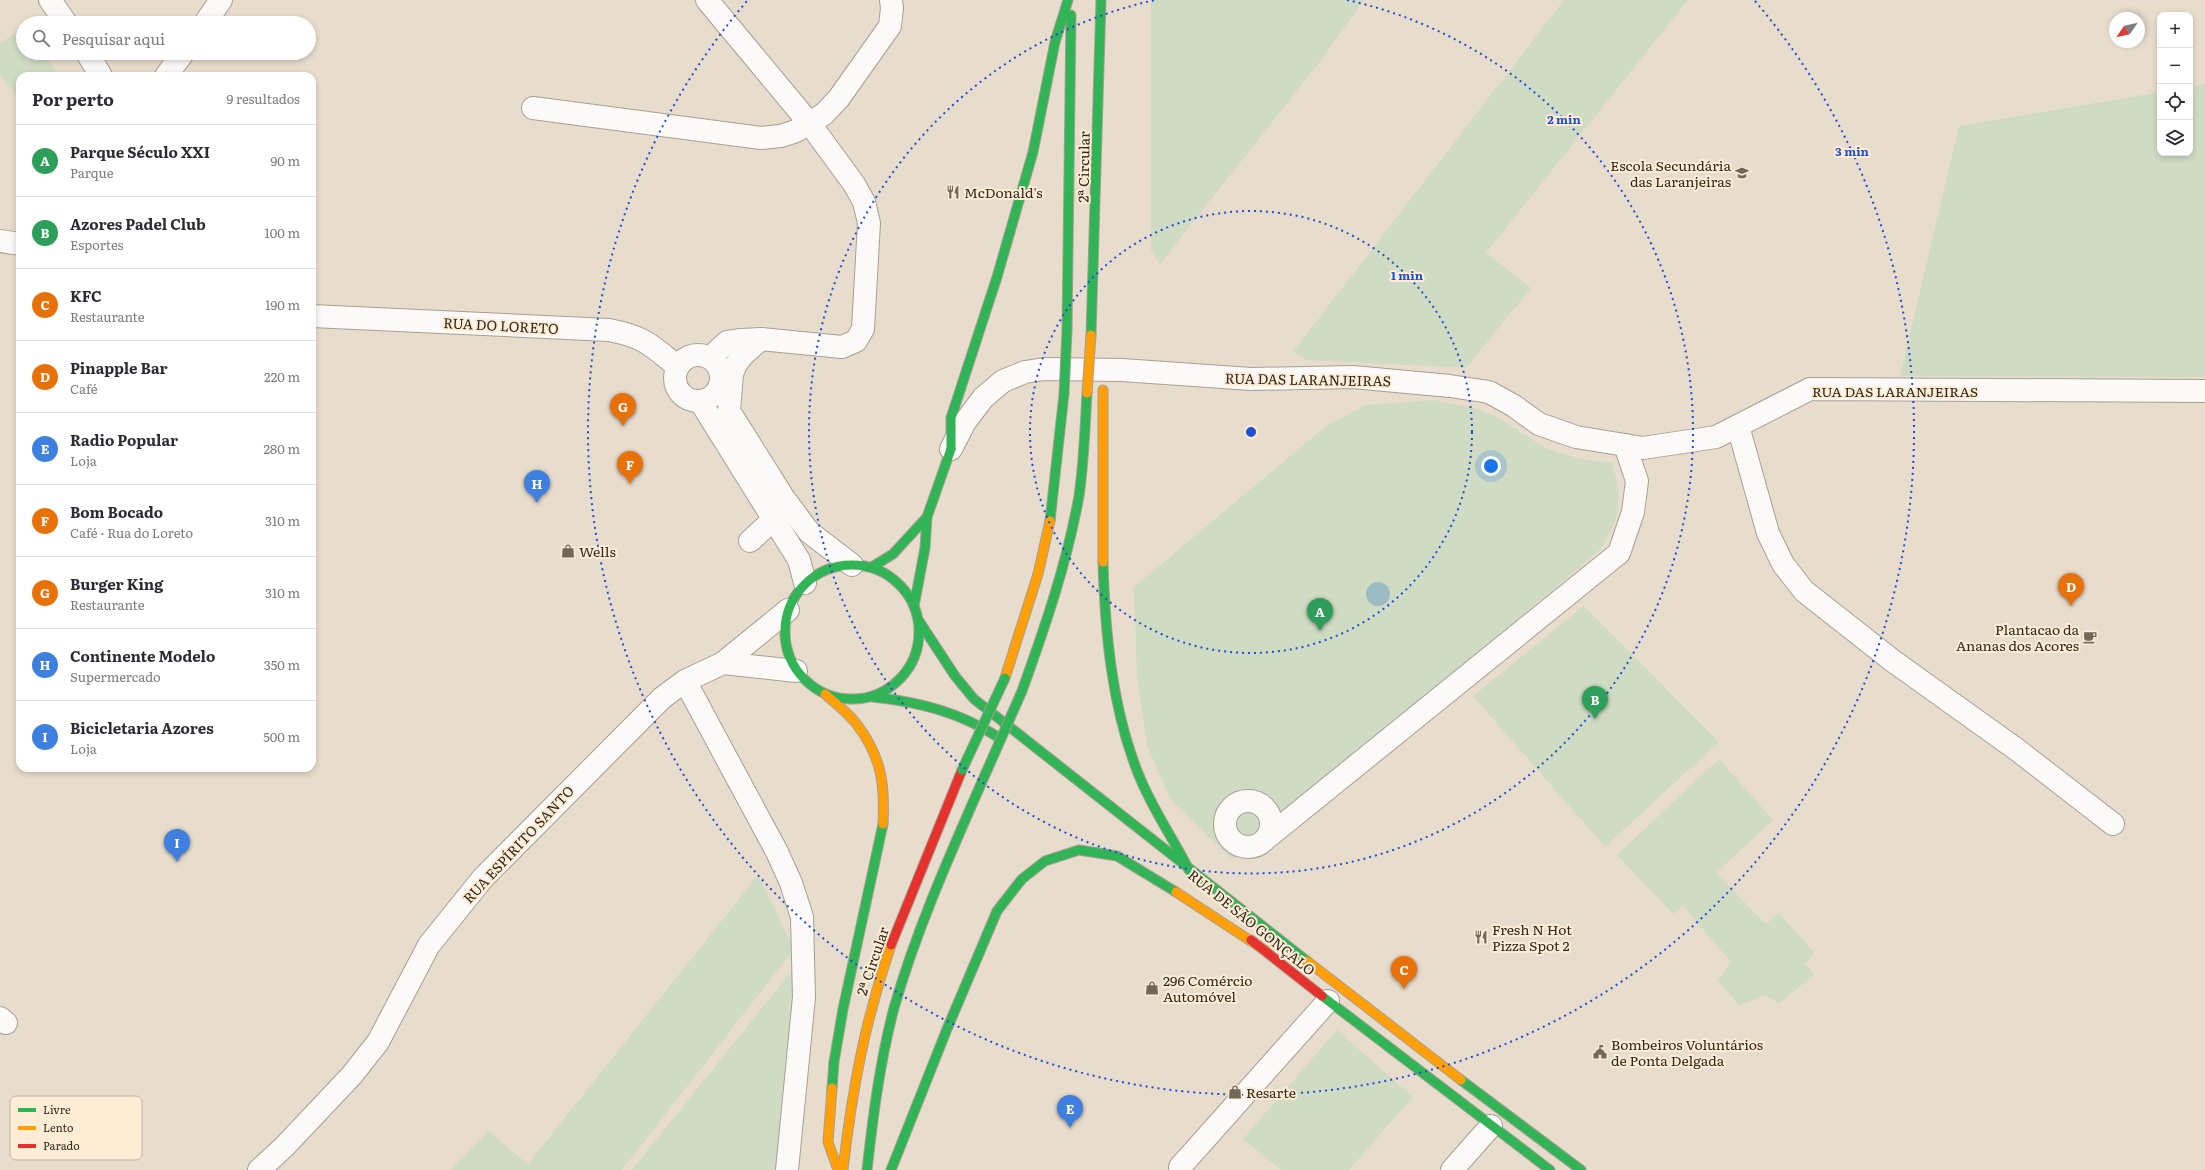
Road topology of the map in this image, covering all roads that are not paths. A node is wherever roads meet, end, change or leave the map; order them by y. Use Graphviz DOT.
graph roads {
  1 [pos="50,0"];
  2 [pos="221,0"];
  3 [pos="708,0"];
  4 [pos="891,0"];
  5 [pos="1068,0"];
  6 [pos="1071,0"];
  7 [pos="1101,0"];
  8 [pos="61,16"];
  9 [pos="210,16"];
  10 [pos="91,60"];
  11 [pos="178,60"];
  12 [pos="99,72"];
  13 [pos="169,72"];
  14 [pos="534,108"];
  15 [pos="810,124"];
  16 [pos="0,241"];
  17 [pos="16,243"];
  18 [pos="316,316"];
  19 [pos="1091,334"];
  20 [pos="761,339"];
  21 [pos="710,358"];
  22 [pos="678,367"];
  23 [pos="2205,391"];
  24 [pos="707,397"];
  25 [pos="729,411"];
  26 [pos="1738,426"];
  27 [pos="1625,445"];
  28 [pos="951,449"];
  29 [pos="927,517"];
  30 [pos="774,519"];
  31 [pos="750,541"];
  32 [pos="862,566"];
  33 [pos="805,583"];
  34 [pos="914,606"];
  35 [pos="788,610"];
  36 [pos="919,622"];
  37 [pos="723,663"];
  38 [pos="796,671"];
  39 [pos="685,681"];
  40 [pos="825,694"];
  41 [pos="874,697"];
  42 [pos="1008,745"];
  43 [pos="1300,810"];
  44 [pos="1267,811"];
  45 [pos="2113,824"];
  46 [pos="1268,837"];
  47 [pos="1189,870"];
  48 [pos="1187,888"];
  49 [pos="1266,951"];
  50 [pos="1328,1001"];
  51 [pos="1492,1126"];
  52 [pos="1180,1167"];
  53 [pos="259,1170"];
  54 [pos="787,1170"];
  55 [pos="838,1170"];
  56 [pos="843,1170"];
  57 [pos="867,1170"];
  58 [pos="891,1170"];
  59 [pos="1452,1170"];
  60 [pos="1550,1170"];
  61 [pos="1581,1170"];
  1 -- 8 [label="street"];
  2 -- 9 [label="street"];
  3 -- 15 [label="street"];
  4 -- 15 [label="street"];
  5 -- 28 [label="main road"];
  6 -- 56 [label="main road, 2ª Circular, bridge"];
  7 -- 19 [label="main road, 2ª Circular"];
  10 -- 12 [label="street"];
  11 -- 13 [label="street"];
  14 -- 15 [label="street"];
  15 -- 20 [label="street"];
  16 -- 17 [label="street"];
  18 -- 22 [label="street, RUA DO LORETO"];
  19 -- 47 [label="main road, bridge"];
  19 -- 57 [label="main road, bridge"];
  20 -- 21 [label="street"];
  20 -- 25 [label="street"];
  21 -- 22 [label="street"];
  21 -- 24 [label="street"];
  22 -- 24 [label="street"];
  23 -- 26 [label="street, RUA DAS LARANJEIRAS"];
  24 -- 25 [label="street"];
  24 -- 30 [label="street"];
  25 -- 32 [label="street"];
  26 -- 27 [label="street, RUA DAS LARANJEIRAS"];
  26 -- 45 [label="street"];
  27 -- 28 [label="street, RUA DAS LARANJEIRAS"];
  27 -- 43 [label="street"];
  28 -- 29 [label="main road, RUA DAS LARANJEIRAS"];
  29 -- 32 [label="main road, RUA DAS LARANJEIRAS"];
  29 -- 34 [label="main road, RUA DAS LARANJEIRAS"];
  30 -- 31 [label="street"];
  30 -- 33 [label="street"];
  32 -- 33 [label="main road"];
  32 -- 34 [label="main road"];
  33 -- 35 [label="main road"];
  34 -- 36 [label="main road"];
  35 -- 37 [label="street, RUA ESPÍRITO SANTO"];
  35 -- 38 [label="main road"];
  36 -- 41 [label="main road"];
  36 -- 47 [label="main road, RUA DE SÃO GONÇALO"];
  37 -- 38 [label="street"];
  37 -- 39 [label="street, RUA ESPÍRITO SANTO"];
  38 -- 40 [label="main road"];
  39 -- 53 [label="street, RUA ESPÍRITO SANTO"];
  39 -- 54 [label="street"];
  40 -- 41 [label="main road"];
  40 -- 55 [label="main road"];
  41 -- 42 [label="main road"];
  43 -- 44 [label="street"];
  43 -- 46 [label="street"];
  44 -- 46 [label="street"];
  44 -- 46 [label="street"];
  47 -- 61 [label="main road, RUA DE SÃO GONÇALO"];
  48 -- 49 [label="main road, RUA DE SÃO GONÇALO"];
  49 -- 50 [label="main road, RUA DE SÃO GONÇALO"];
  49 -- 58 [label="main road"];
  50 -- 51 [label="main road, RUA DE SÃO GONÇALO"];
  50 -- 52 [label="street"];
  51 -- 59 [label="street"];
  51 -- 60 [label="main road, RUA DE SÃO GONÇALO"];
}
